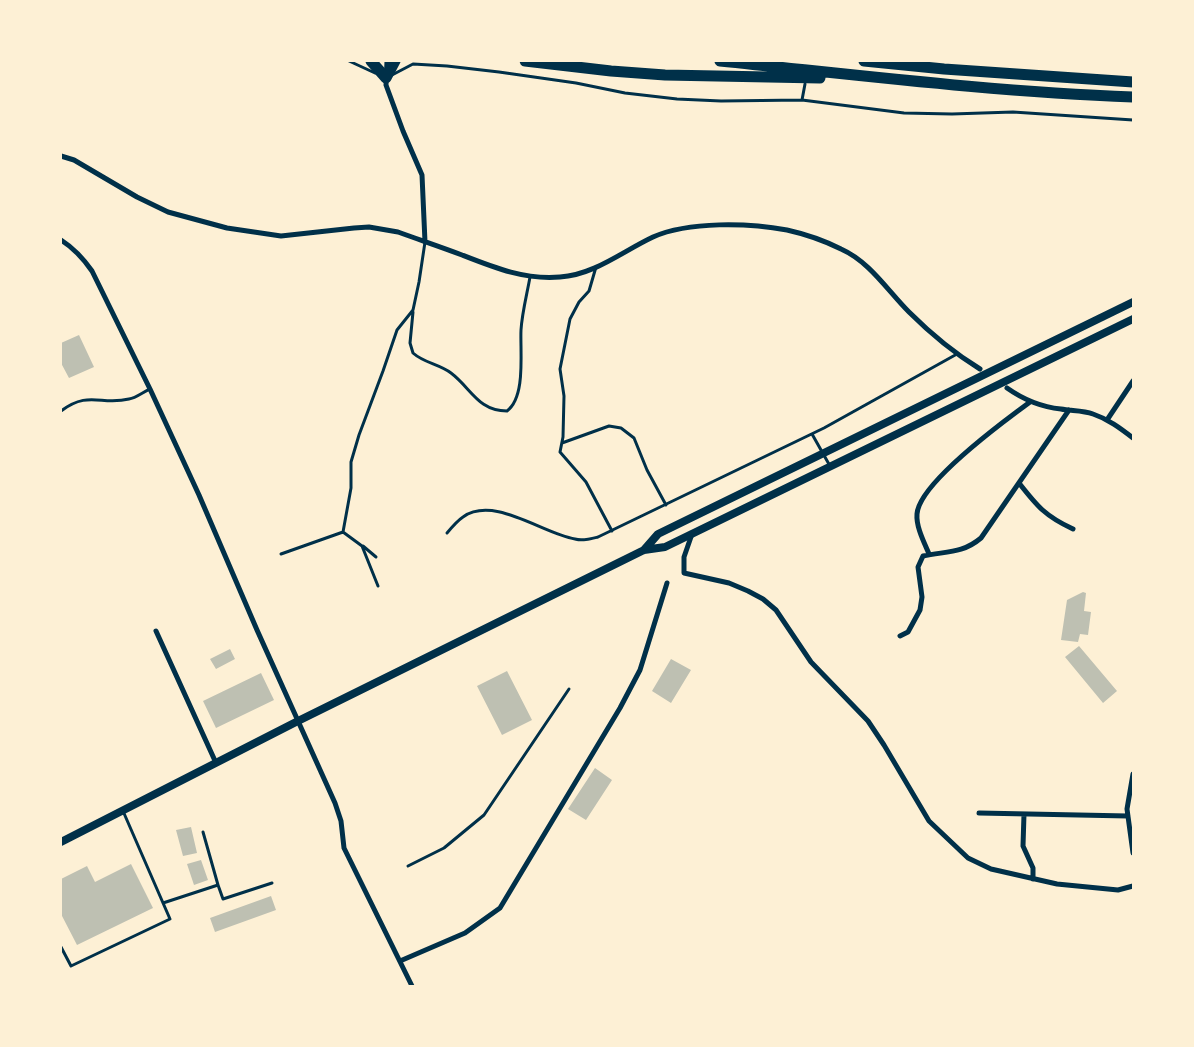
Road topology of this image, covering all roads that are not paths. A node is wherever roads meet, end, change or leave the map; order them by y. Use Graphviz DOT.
graph roads {
  1 [pos="349,61"];
  2 [pos="371,61"];
  3 [pos="387,61"];
  4 [pos="395,61"];
  5 [pos="525,61"];
  6 [pos="720,61"];
  7 [pos="864,61"];
  8 [pos="879,61"];
  9 [pos="894,64"];
  10 [pos="386,78"];
  11 [pos="892,79"];
  12 [pos="1133,82"];
  13 [pos="805,84"];
  14 [pos="1133,97"];
  15 [pos="802,100"];
  16 [pos="1133,120"];
  17 [pos="61,156"];
  18 [pos="61,240"];
  19 [pos="425,242"];
  20 [pos="596,266"];
  21 [pos="530,277"];
  22 [pos="1133,302"];
  23 [pos="413,310"];
  24 [pos="1133,319"];
  25 [pos="957,354"];
  26 [pos="980,369"];
  27 [pos="1133,381"];
  28 [pos="1007,388"];
  29 [pos="150,389"];
  30 [pos="1030,402"];
  31 [pos="1069,410"];
  32 [pos="61,411"];
  33 [pos="1107,420"];
  34 [pos="812,434"];
  35 [pos="1133,438"];
  36 [pos="562,443"];
  37 [pos="823,454"];
  38 [pos="830,466"];
  39 [pos="1019,483"];
  40 [pos="666,505"];
  41 [pos="1073,529"];
  42 [pos="612,531"];
  43 [pos="343,532"];
  44 [pos="447,533"];
  45 [pos="692,534"];
  46 [pos="362,546"];
  47 [pos="644,550"];
  48 [pos="281,554"];
  49 [pos="929,554"];
  50 [pos="376,557"];
  51 [pos="667,583"];
  52 [pos="378,586"];
  53 [pos="156,631"];
  54 [pos="900,636"];
  55 [pos="569,689"];
  56 [pos="298,721"];
  57 [pos="216,763"];
  58 [pos="1133,774"];
  59 [pos="122,811"];
  60 [pos="979,813"];
  61 [pos="1024,814"];
  62 [pos="1128,816"];
  63 [pos="203,832"];
  64 [pos="61,842"];
  65 [pos="1133,853"];
  66 [pos="408,866"];
  67 [pos="1033,879"];
  68 [pos="272,883"];
  69 [pos="218,885"];
  70 [pos="1133,886"];
  71 [pos="163,903"];
  72 [pos="61,947"];
  73 [pos="400,962"];
  74 [pos="412,986"];
  1 -- 10 [label="lane"];
  2 -- 10 [label="highway"];
  3 -- 10 [label="street"];
  4 -- 10 [label="highway"];
  5 -- 11 [label="highway"];
  6 -- 11 [label="highway"];
  7 -- 9 [label="highway"];
  8 -- 9 [label="highway"];
  9 -- 12 [label="highway"];
  10 -- 15 [label="lane"];
  10 -- 19 [label="street"];
  11 -- 14 [label="highway"];
  13 -- 15 [label="lane"];
  15 -- 16 [label="lane"];
  17 -- 19 [label="street"];
  18 -- 29 [label="street"];
  19 -- 21 [label="street"];
  19 -- 23 [label="lane"];
  20 -- 21 [label="street"];
  20 -- 25 [label="street"];
  20 -- 36 [label="lane"];
  21 -- 23 [label="lane"];
  22 -- 37 [label="street"];
  23 -- 43 [label="lane"];
  24 -- 38 [label="street"];
  25 -- 26 [label="street"];
  25 -- 34 [label="lane"];
  27 -- 33 [label="street"];
  28 -- 30 [label="street"];
  29 -- 32 [label="lane"];
  29 -- 56 [label="street"];
  30 -- 31 [label="street"];
  30 -- 49 [label="street"];
  31 -- 33 [label="street"];
  31 -- 39 [label="street"];
  33 -- 35 [label="street"];
  34 -- 37 [label="lane"];
  34 -- 40 [label="lane"];
  36 -- 40 [label="lane"];
  36 -- 42 [label="lane"];
  37 -- 38 [label="lane"];
  37 -- 47 [label="street"];
  38 -- 45 [label="street"];
  39 -- 41 [label="street"];
  39 -- 49 [label="street"];
  40 -- 42 [label="lane"];
  42 -- 44 [label="lane"];
  43 -- 46 [label="lane"];
  43 -- 48 [label="lane"];
  45 -- 47 [label="street"];
  45 -- 67 [label="street"];
  46 -- 50 [label="lane"];
  46 -- 52 [label="lane"];
  47 -- 56 [label="street"];
  49 -- 54 [label="street"];
  51 -- 73 [label="street"];
  53 -- 57 [label="street"];
  55 -- 66 [label="lane"];
  56 -- 57 [label="street"];
  56 -- 73 [label="street"];
  57 -- 59 [label="street"];
  58 -- 62 [label="street"];
  59 -- 64 [label="street"];
  59 -- 71 [label="lane"];
  60 -- 61 [label="street"];
  61 -- 62 [label="street"];
  61 -- 67 [label="street"];
  62 -- 65 [label="street"];
  63 -- 69 [label="lane"];
  67 -- 70 [label="street"];
  68 -- 69 [label="lane"];
  69 -- 71 [label="lane"];
  71 -- 72 [label="lane"];
  73 -- 74 [label="street"];
}
